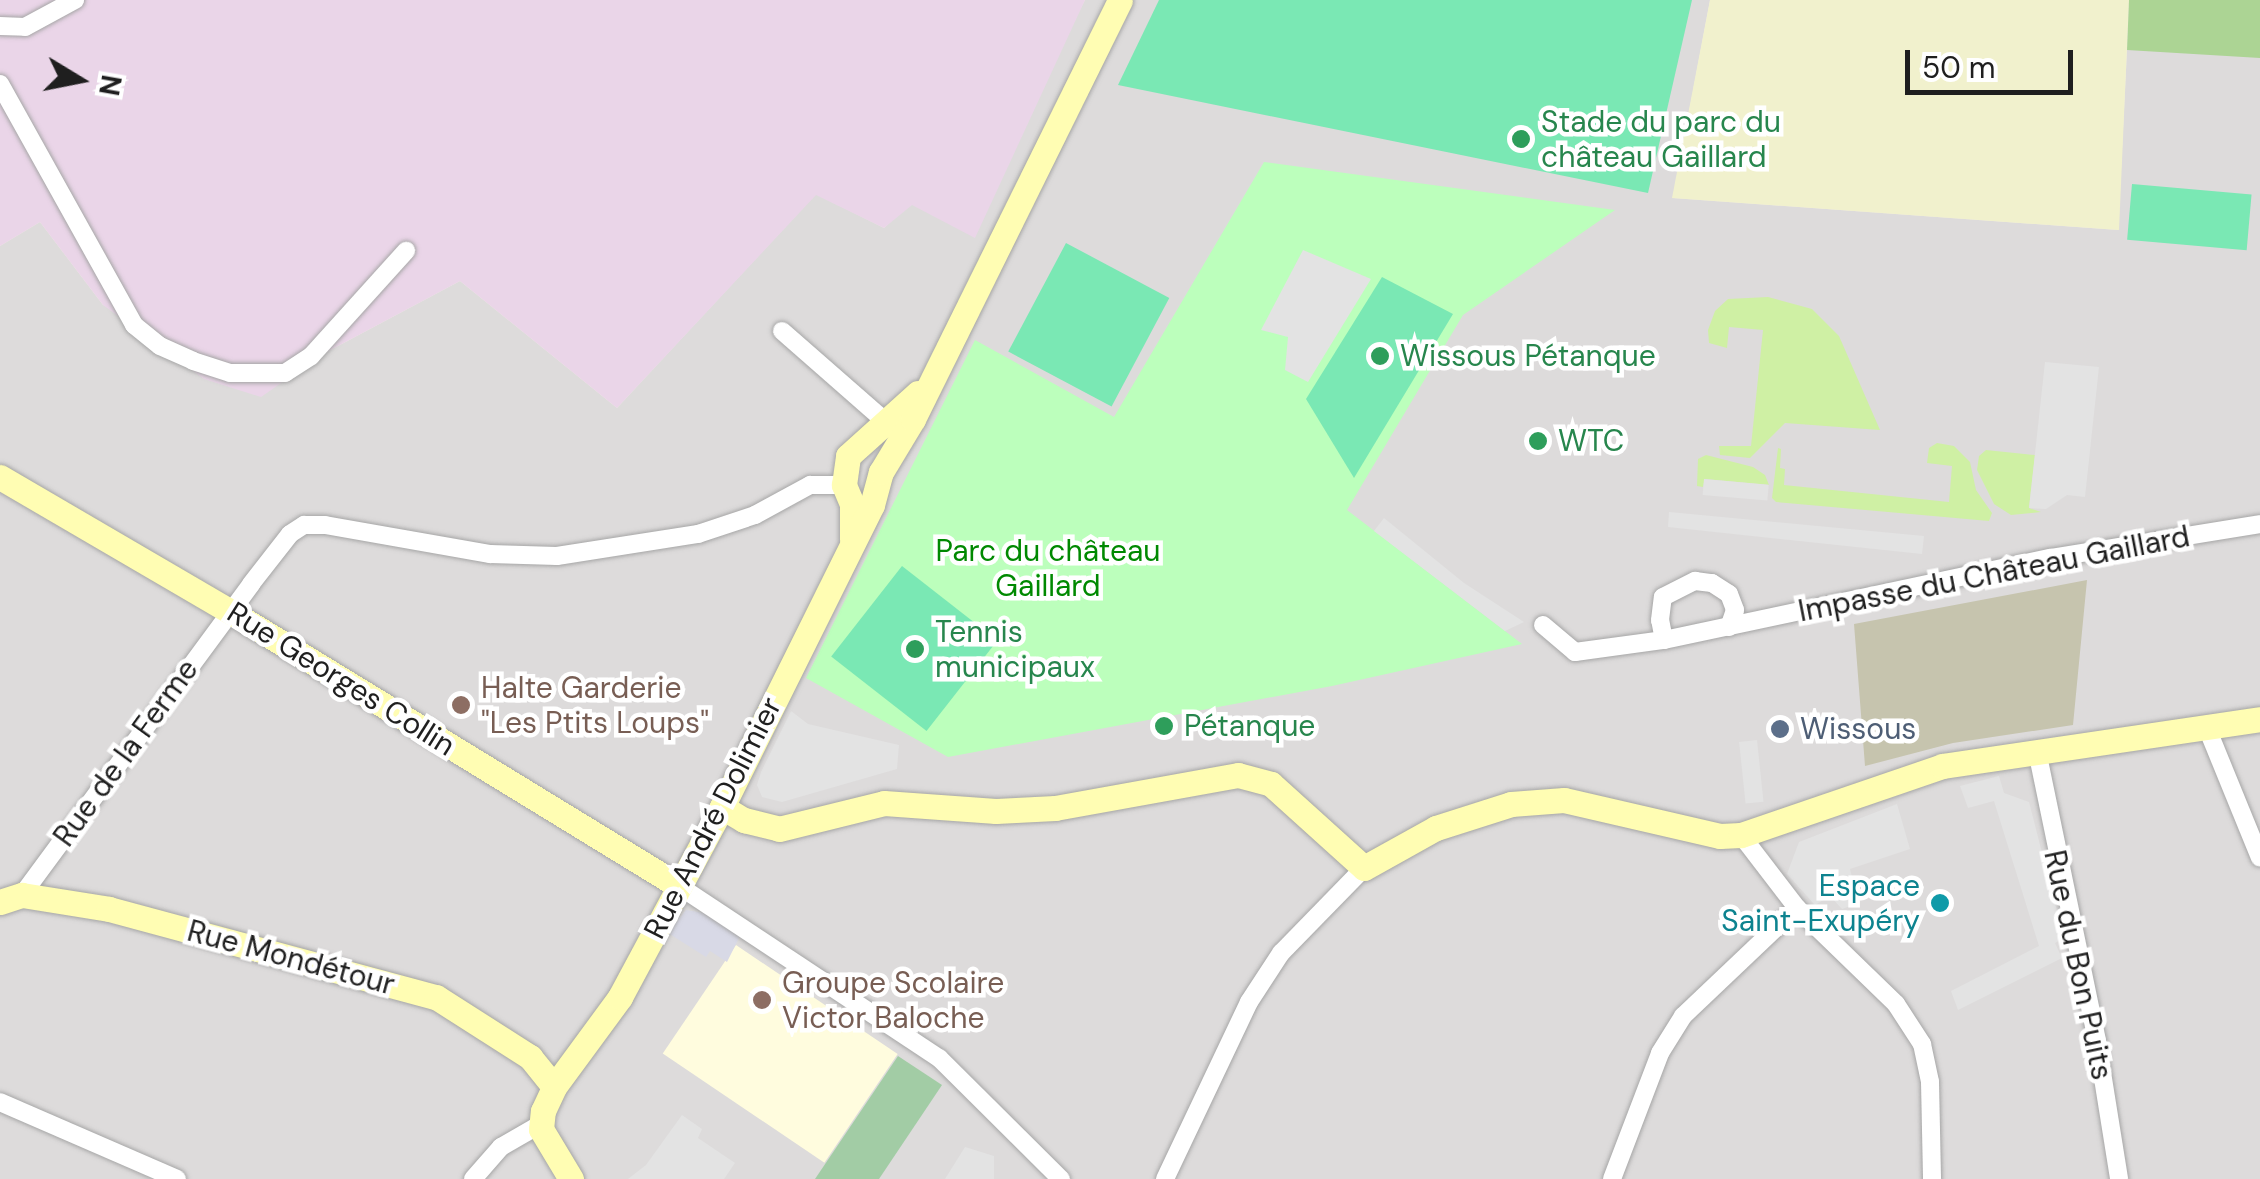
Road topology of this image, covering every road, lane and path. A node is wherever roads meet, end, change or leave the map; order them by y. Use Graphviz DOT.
graph roads {
  1 [pos="75,0"];
  2 [pos="1120,0"];
  3 [pos="0,26"];
  4 [pos="0,84"];
  5 [pos="406,251"];
  6 [pos="782,330"];
  7 [pos="929,382"];
  8 [pos="886,423"];
  9 [pos="894,450"];
  10 [pos="0,477"];
  11 [pos="844,485"];
  12 [pos="2260,524"];
  13 [pos="852,539"];
  14 [pos="231,612"];
  15 [pos="1543,626"];
  16 [pos="1729,627"];
  17 [pos="1664,640"];
  18 [pos="2260,719"];
  19 [pos="2207,728"];
  20 [pos="2037,751"];
  21 [pos="722,807"];
  22 [pos="1741,835"];
  23 [pos="2260,858"];
  24 [pos="1364,868"];
  25 [pos="680,886"];
  26 [pos="11,898"];
  27 [pos="1797,908"];
  28 [pos="554,1087"];
  29 [pos="0,1102"];
  30 [pos="541,1124"];
  31 [pos="177,1179"];
  32 [pos="472,1179"];
  33 [pos="571,1179"];
  34 [pos="1060,1179"];
  35 [pos="1165,1179"];
  36 [pos="1612,1179"];
  37 [pos="1932,1179"];
  38 [pos="2119,1179"];
  1 -- 3 [label="street"];
  2 -- 7 [label="street, Rue André Dolimier"];
  4 -- 5 [label="street"];
  6 -- 8 [label="street"];
  7 -- 8 [label="street, Rue André Dolimier"];
  7 -- 9 [label="street, Rue André Dolimier"];
  8 -- 9 [label="street"];
  8 -- 11 [label="street, Rue André Dolimier"];
  9 -- 13 [label="street, Rue André Dolimier"];
  10 -- 14 [label="street, Rue Georges Collin"];
  11 -- 13 [label="street"];
  11 -- 14 [label="street, Rue de la Ferme"];
  12 -- 16 [label="street, Impasse du Château Gaillard"];
  13 -- 21 [label="street, Rue André Dolimier"];
  14 -- 25 [label="street, Rue Georges Collin"];
  14 -- 26 [label="street, Rue de la Ferme"];
  15 -- 17 [label="street, Impasse du Château Gaillard"];
  16 -- 17 [label="street, Impasse du Château Gaillard"];
  16 -- 17 [label="street"];
  18 -- 19 [label="street"];
  19 -- 20 [label="street"];
  19 -- 23 [label="street"];
  20 -- 22 [label="street"];
  20 -- 38 [label="street, Rue du Bon Puits"];
  21 -- 24 [label="street"];
  21 -- 25 [label="street, Rue André Dolimier"];
  22 -- 24 [label="street"];
  22 -- 27 [label="street"];
  24 -- 35 [label="street"];
  25 -- 28 [label="street, Rue André Dolimier"];
  25 -- 34 [label="street"];
  26 -- 28 [label="street, Rue Mondétour"];
  27 -- 36 [label="street"];
  27 -- 37 [label="street"];
  28 -- 30 [label="street, Rue André Dolimier"];
  29 -- 31 [label="street"];
  30 -- 32 [label="street"];
  30 -- 33 [label="street"];
}
